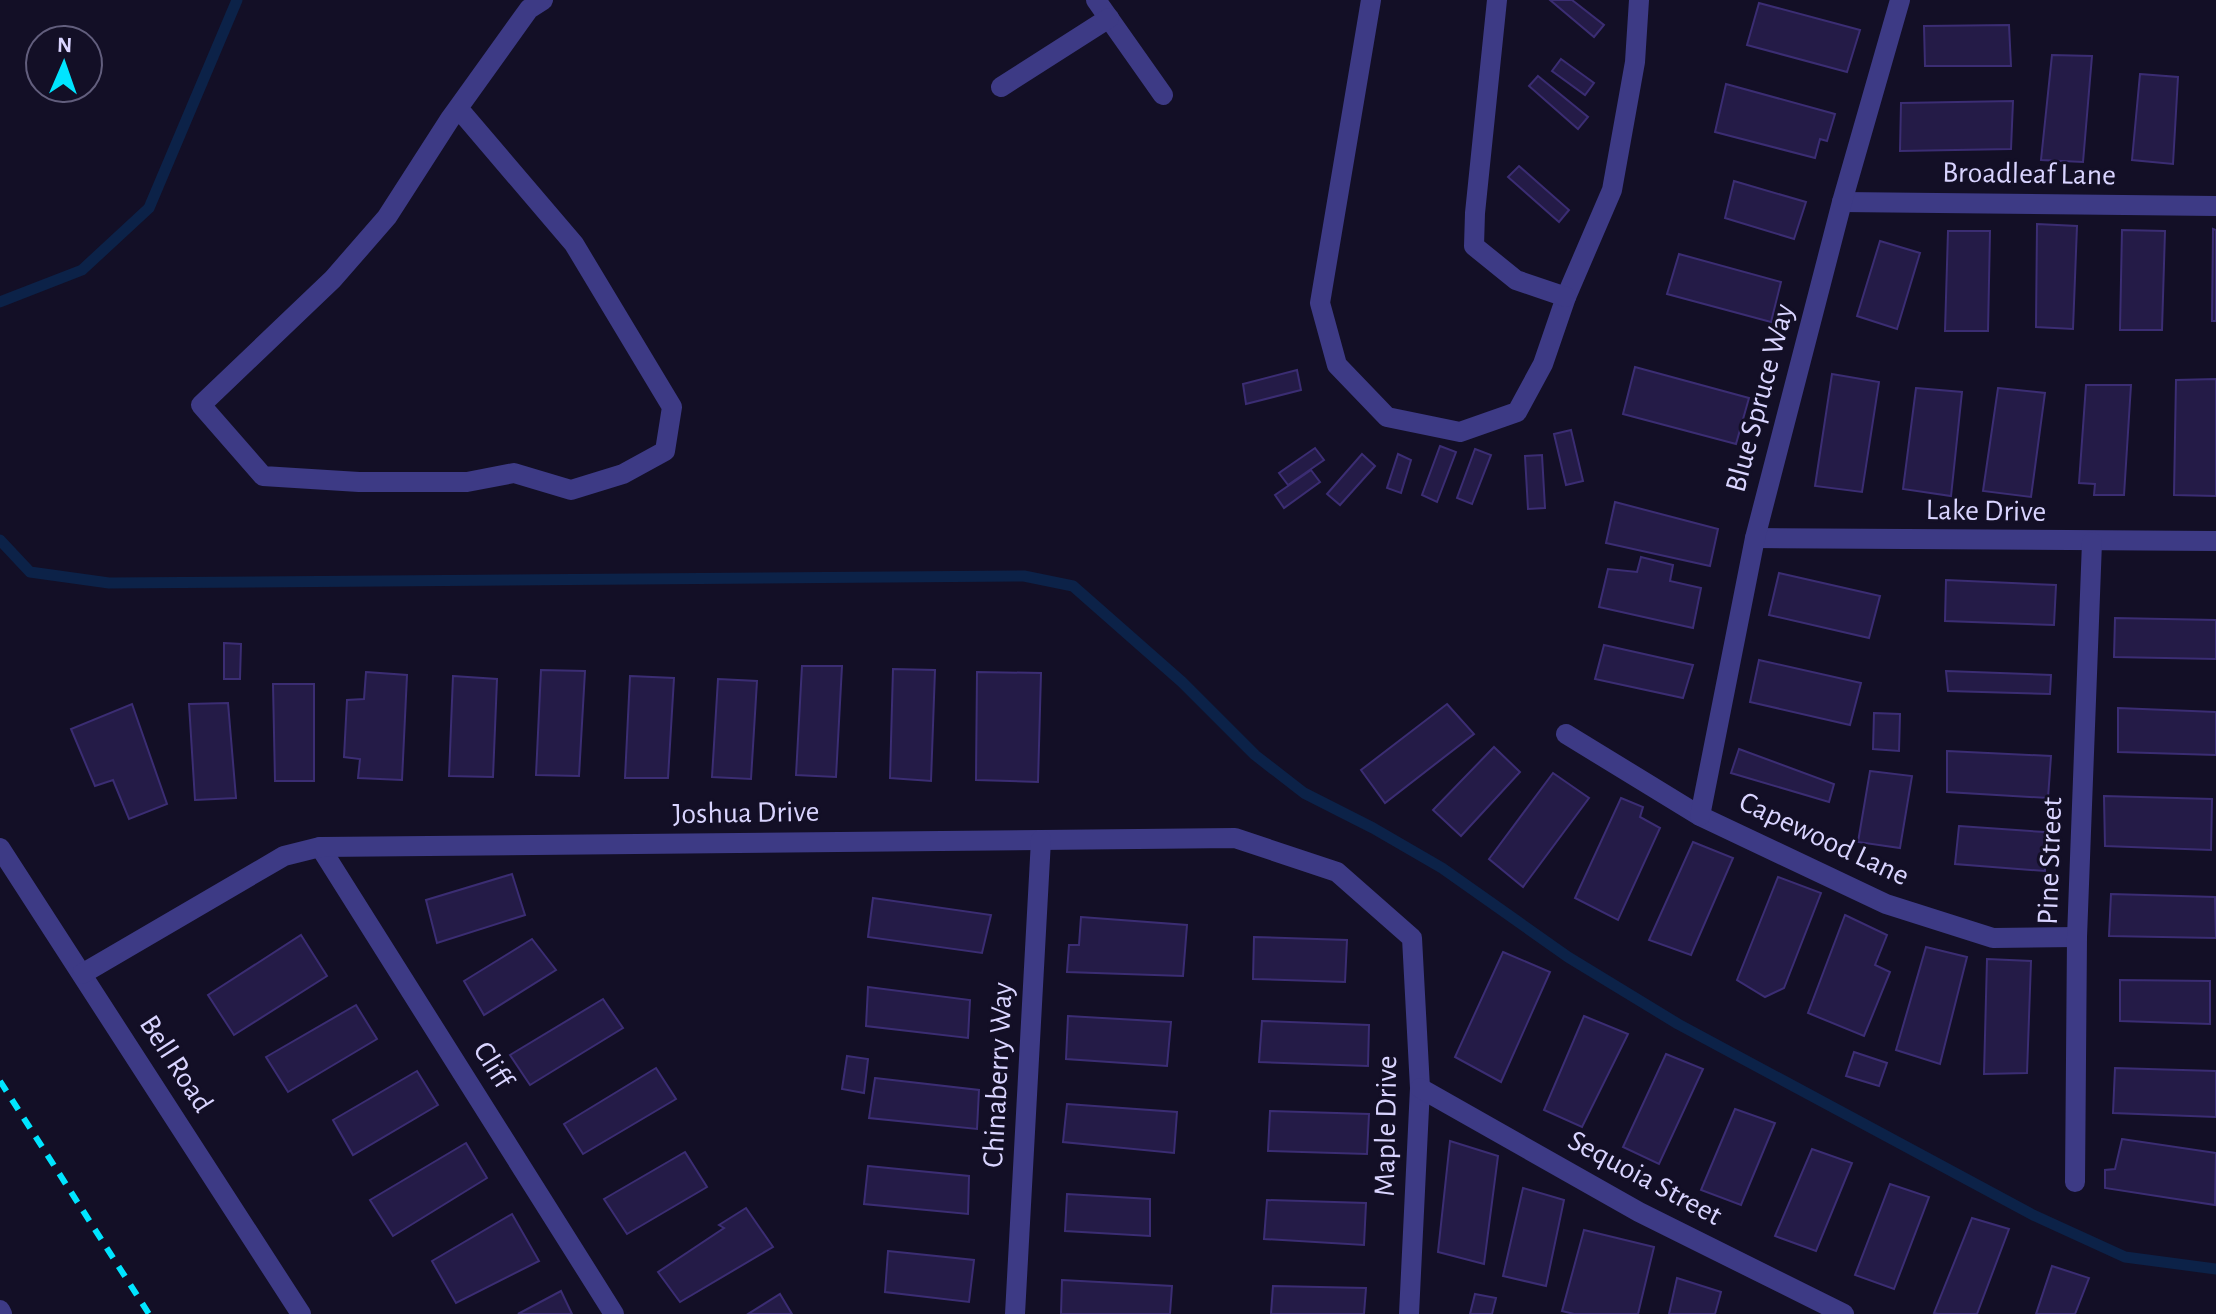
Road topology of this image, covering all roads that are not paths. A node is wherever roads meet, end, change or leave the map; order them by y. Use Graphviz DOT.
graph roads {
  1 [pos="543,0"];
  2 [pos="1096,0"];
  3 [pos="1371,0"];
  4 [pos="1497,0"];
  5 [pos="1639,0"];
  6 [pos="1900,0"];
  7 [pos="1109,18"];
  8 [pos="1001,87"];
  9 [pos="1163,95"];
  10 [pos="458,108"];
  11 [pos="1842,202"];
  12 [pos="2216,206"];
  13 [pos="1566,297"];
  14 [pos="1755,538"];
  15 [pos="2216,541"];
  16 [pos="2092,542"];
  17 [pos="1566,734"];
  18 [pos="1700,816"];
  19 [pos="1041,840"];
  20 [pos="320,847"];
  21 [pos="0,848"];
  22 [pos="2077,937"];
  23 [pos="1412,938"];
  24 [pos="82,974"];
  25 [pos="1420,1088"];
  26 [pos="2075,1182"];
  27 [pos="301,1314"];
  28 [pos="614,1314"];
  29 [pos="1015,1314"];
  30 [pos="1409,1314"];
  31 [pos="1844,1314"];
  1 -- 10 [label="street"];
  2 -- 7 [label="street"];
  3 -- 13 [label="street"];
  4 -- 13 [label="street"];
  5 -- 13 [label="street"];
  6 -- 11 [label="street, Blue Spruce Way"];
  7 -- 8 [label="street"];
  7 -- 9 [label="street"];
  10 -- 10 [label="street"];
  11 -- 12 [label="street, Broadleaf Lane"];
  11 -- 14 [label="street, Blue Spruce Way"];
  14 -- 16 [label="street, Lake Drive"];
  14 -- 18 [label="street, Blue Spruce Way"];
  15 -- 16 [label="street, Lake Drive"];
  16 -- 22 [label="street, Pine Street"];
  17 -- 18 [label="street, Capewood Lane"];
  18 -- 22 [label="street, Capewood Lane"];
  19 -- 20 [label="street, Joshua Drive"];
  19 -- 23 [label="street, Joshua Drive"];
  19 -- 29 [label="street, Chinaberry Way"];
  20 -- 24 [label="street, Joshua Drive"];
  20 -- 28 [label="street, Cliff"];
  21 -- 24 [label="street, Bell Road"];
  22 -- 26 [label="street, Pine Street"];
  23 -- 25 [label="street, Maple Drive"];
  24 -- 27 [label="street, Bell Road"];
  25 -- 30 [label="street, Maple Drive"];
  25 -- 31 [label="street, Sequoia Street"];
}
